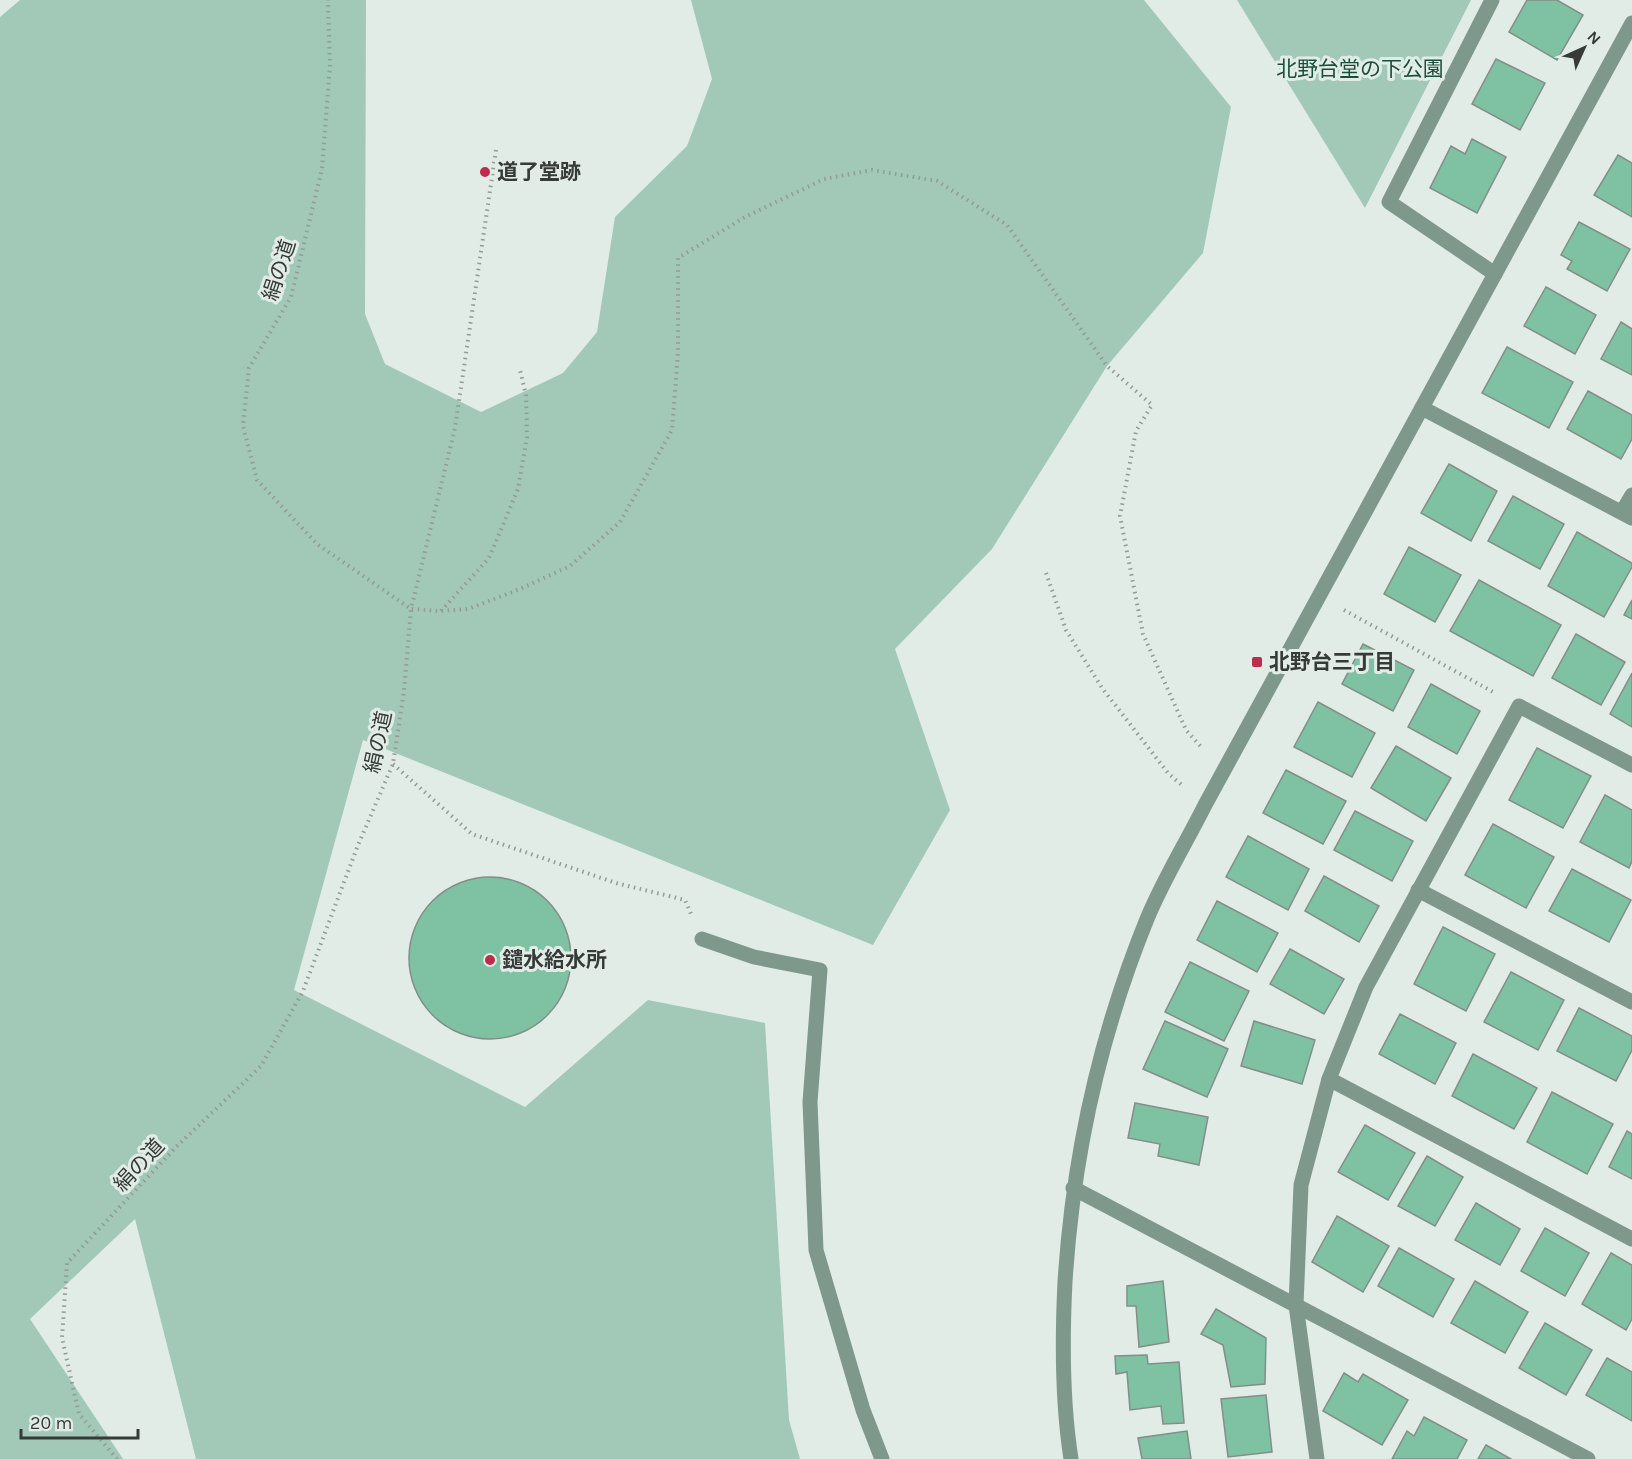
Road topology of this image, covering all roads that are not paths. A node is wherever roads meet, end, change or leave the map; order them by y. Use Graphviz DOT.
graph roads {
  1 [pos="1492,0"];
  2 [pos="1632,23"];
  3 [pos="1495,274"];
  4 [pos="1422,408"];
  5 [pos="1632,495"];
  6 [pos="1627,515"];
  7 [pos="1632,765"];
  8 [pos="1419,890"];
  9 [pos="702,939"];
  10 [pos="1632,1002"];
  11 [pos="1329,1078"];
  12 [pos="1073,1188"];
  13 [pos="1632,1239"];
  14 [pos="1296,1305"];
  15 [pos="882,1459"];
  16 [pos="1071,1459"];
  17 [pos="1317,1459"];
  18 [pos="1588,1459"];
  1 -- 3 [label="street"];
  2 -- 3 [label="street"];
  3 -- 4 [label="street"];
  4 -- 6 [label="street"];
  4 -- 12 [label="street"];
  5 -- 6 [label="street"];
  7 -- 8 [label="street"];
  8 -- 10 [label="street"];
  8 -- 11 [label="street"];
  9 -- 15 [label="street"];
  11 -- 13 [label="street"];
  11 -- 14 [label="street"];
  12 -- 14 [label="street"];
  12 -- 16 [label="street"];
  14 -- 17 [label="street"];
  14 -- 18 [label="street"];
}
